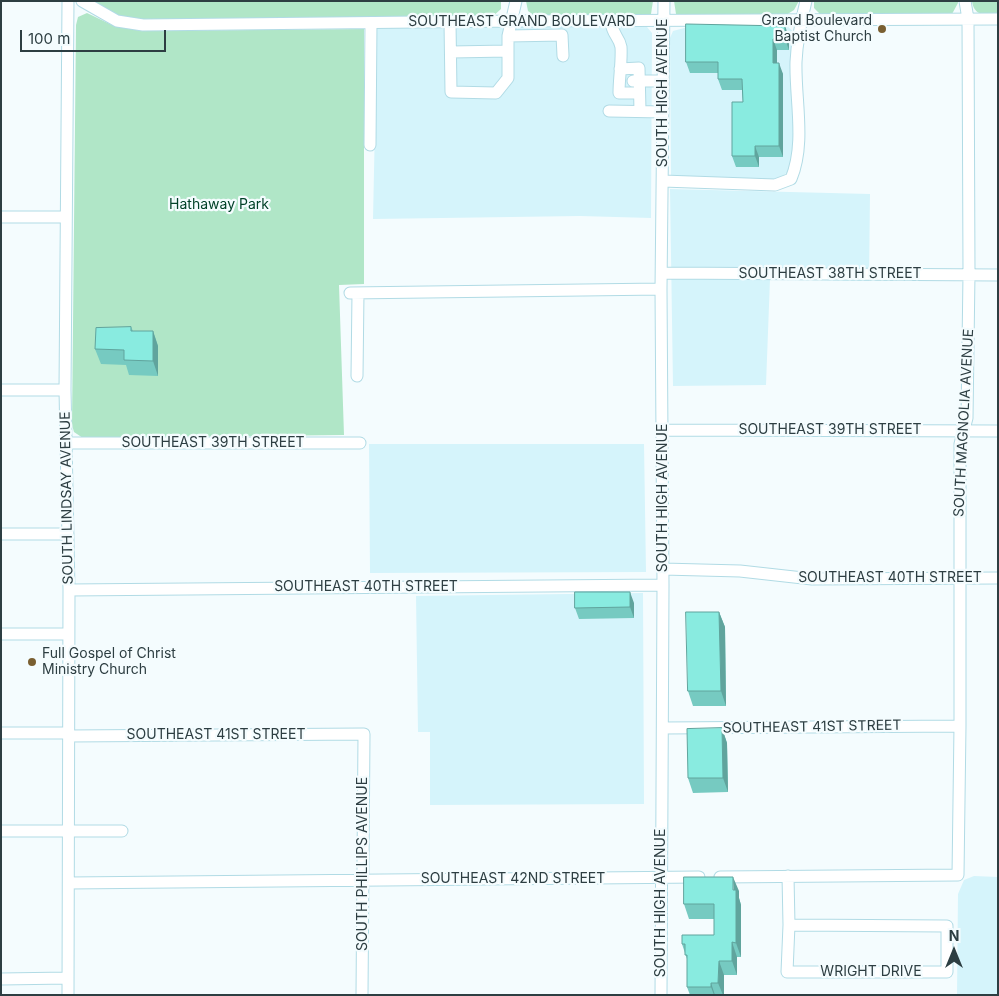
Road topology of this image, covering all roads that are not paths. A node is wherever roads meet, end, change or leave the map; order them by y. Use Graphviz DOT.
graph roads {
  1 [pos="68,1"];
  2 [pos="82,1"];
  3 [pos="516,1"];
  4 [pos="664,1"];
  5 [pos="806,1"];
  6 [pos="965,1"];
  7 [pos="968,19"];
  8 [pos="998,19"];
  9 [pos="512,20"];
  10 [pos="801,20"];
  11 [pos="611,21"];
  12 [pos="663,21"];
  13 [pos="450,22"];
  14 [pos="371,23"];
  15 [pos="508,36"];
  16 [pos="451,52"];
  17 [pos="508,52"];
  18 [pos="563,56"];
  19 [pos="620,69"];
  20 [pos="663,81"];
  21 [pos="631,84"];
  22 [pos="609,110"];
  23 [pos="640,111"];
  24 [pos="663,112"];
  25 [pos="370,144"];
  26 [pos="663,181"];
  27 [pos="66,217"];
  28 [pos="1,218"];
  29 [pos="662,273"];
  30 [pos="969,274"];
  31 [pos="998,274"];
  32 [pos="661,289"];
  33 [pos="357,376"];
  34 [pos="1,390"];
  35 [pos="65,390"];
  36 [pos="663,430"];
  37 [pos="963,431"];
  38 [pos="998,431"];
  39 [pos="66,443"];
  40 [pos="360,443"];
  41 [pos="1,534"];
  42 [pos="68,534"];
  43 [pos="663,569"];
  44 [pos="959,578"];
  45 [pos="998,578"];
  46 [pos="663,585"];
  47 [pos="69,590"];
  48 [pos="1,634"];
  49 [pos="68,634"];
  50 [pos="960,726"];
  51 [pos="663,728"];
  52 [pos="1,733"];
  53 [pos="364,734"];
  54 [pos="68,735"];
  55 [pos="1,831"];
  56 [pos="68,831"];
  57 [pos="122,831"];
  58 [pos="958,875"];
  59 [pos="788,876"];
  60 [pos="662,878"];
  61 [pos="363,880"];
  62 [pos="69,883"];
  63 [pos="789,925"];
  64 [pos="68,978"];
  65 [pos="1,979"];
  66 [pos="68,995"];
  67 [pos="362,995"];
  68 [pos="661,995"];
  1 -- 27 [label="street, SOUTH LINDSAY AVENUE"];
  2 -- 14 [label="street, SOUTHEAST GRAND BOULEVARD"];
  3 -- 9 [label="street"];
  4 -- 12 [label="street, SOUTH HIGH AVENUE"];
  5 -- 10 [label="street"];
  6 -- 7 [label="street, SOUTH MAGNOLIA AVENUE"];
  7 -- 8 [label="street, SOUTHEAST GRAND BOULEVARD"];
  7 -- 10 [label="street, SOUTHEAST GRAND BOULEVARD"];
  7 -- 30 [label="street, SOUTH MAGNOLIA AVENUE"];
  9 -- 11 [label="street, SOUTHEAST GRAND BOULEVARD"];
  9 -- 13 [label="street, SOUTHEAST GRAND BOULEVARD"];
  9 -- 15 [label="street"];
  10 -- 12 [label="street, SOUTHEAST GRAND BOULEVARD"];
  10 -- 26 [label="street"];
  11 -- 12 [label="street, SOUTHEAST GRAND BOULEVARD"];
  11 -- 19 [label="street"];
  12 -- 20 [label="street, SOUTH HIGH AVENUE"];
  13 -- 14 [label="street, SOUTHEAST GRAND BOULEVARD"];
  13 -- 16 [label="street"];
  14 -- 25 [label="street"];
  15 -- 17 [label="street"];
  15 -- 18 [label="street"];
  16 -- 17 [label="street"];
  16 -- 17 [label="street"];
  19 -- 21 [label="street"];
  19 -- 21 [label="street"];
  20 -- 21 [label="street"];
  20 -- 24 [label="street, SOUTH HIGH AVENUE"];
  21 -- 23 [label="street"];
  22 -- 23 [label="street"];
  23 -- 24 [label="street"];
  24 -- 26 [label="street, SOUTH HIGH AVENUE"];
  26 -- 29 [label="street, SOUTH HIGH AVENUE"];
  27 -- 28 [label="street"];
  27 -- 35 [label="street, SOUTH LINDSAY AVENUE"];
  29 -- 30 [label="street, SOUTHEAST 38TH STREET"];
  29 -- 32 [label="street, SOUTH HIGH AVENUE"];
  30 -- 31 [label="street, SOUTHEAST 38TH STREET"];
  30 -- 37 [label="street, SOUTH MAGNOLIA AVENUE"];
  32 -- 33 [label="street"];
  32 -- 36 [label="street, SOUTH HIGH AVENUE"];
  34 -- 35 [label="street"];
  35 -- 39 [label="street, SOUTH LINDSAY AVENUE"];
  36 -- 37 [label="street, SOUTHEAST 39TH STREET"];
  36 -- 43 [label="street, SOUTH HIGH AVENUE"];
  37 -- 38 [label="street, SOUTHEAST 39TH STREET"];
  37 -- 44 [label="street, SOUTH MAGNOLIA AVENUE"];
  39 -- 40 [label="street, SOUTHEAST 39TH STREET"];
  39 -- 42 [label="street, SOUTH LINDSAY AVENUE"];
  41 -- 42 [label="street"];
  42 -- 47 [label="street, SOUTH LINDSAY AVENUE"];
  43 -- 44 [label="street, SOUTHEAST 40TH STREET"];
  43 -- 46 [label="street, SOUTH HIGH AVENUE"];
  44 -- 45 [label="street, SOUTHEAST 40TH STREET"];
  44 -- 50 [label="street, SOUTH MAGNOLIA AVENUE"];
  46 -- 47 [label="street, SOUTHEAST 40TH STREET"];
  46 -- 51 [label="street, SOUTH HIGH AVENUE"];
  47 -- 49 [label="street, SOUTH LINDSAY AVENUE"];
  48 -- 49 [label="street"];
  49 -- 54 [label="street, SOUTH LINDSAY AVENUE"];
  50 -- 51 [label="street, SOUTHEAST 41ST STREET"];
  50 -- 58 [label="street, SOUTH MAGNOLIA AVENUE"];
  51 -- 60 [label="street, SOUTH HIGH AVENUE"];
  52 -- 54 [label="street, SOUTHEAST 41ST STREET"];
  53 -- 54 [label="street, SOUTHEAST 41ST STREET"];
  53 -- 61 [label="street, SOUTH PHILLIPS AVENUE"];
  54 -- 56 [label="street, SOUTH LINDSAY AVENUE"];
  55 -- 56 [label="street"];
  56 -- 57 [label="street"];
  56 -- 62 [label="street, SOUTH LINDSAY AVENUE"];
  58 -- 59 [label="street, SOUTHEAST 42ND STREET"];
  59 -- 60 [label="street, SOUTHEAST 42ND STREET"];
  59 -- 63 [label="street, WRIGHT DRIVE"];
  60 -- 61 [label="street, SOUTHEAST 42ND STREET"];
  60 -- 68 [label="street, SOUTH HIGH AVENUE"];
  61 -- 62 [label="street, SOUTHEAST 42ND STREET"];
  61 -- 67 [label="street, SOUTH PHILLIPS AVENUE"];
  62 -- 64 [label="street, SOUTH LINDSAY AVENUE"];
  63 -- 63 [label="street, WRIGHT DRIVE"];
  64 -- 65 [label="street"];
  64 -- 66 [label="street, SOUTH LINDSAY AVENUE"];
}
